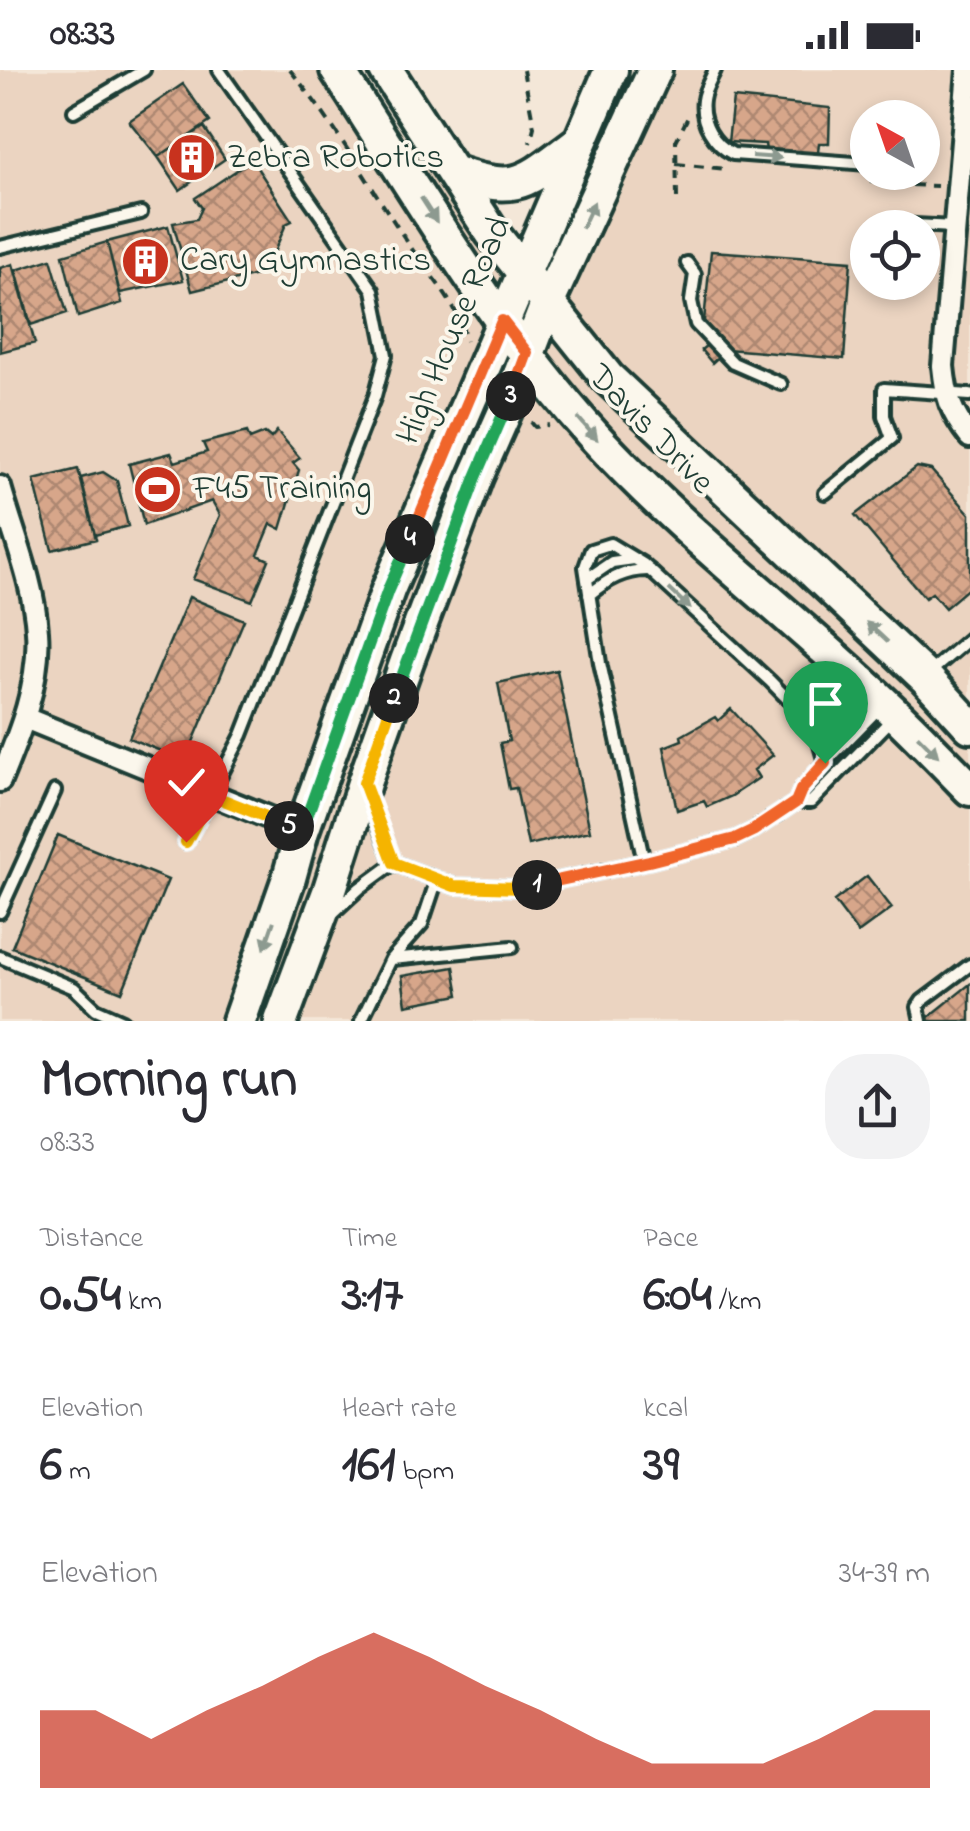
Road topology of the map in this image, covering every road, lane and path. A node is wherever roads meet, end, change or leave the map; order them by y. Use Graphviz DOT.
graph roads {
  1 [pos="144,70"];
  2 [pos="219,70"];
  3 [pos="290,70"];
  4 [pos="337,70"];
  5 [pos="386,70"];
  6 [pos="523,70"];
  7 [pos="611,70"];
  8 [pos="656,70"];
  9 [pos="716,70"];
  10 [pos="968,70"];
  11 [pos="74,111"];
  12 [pos="691,111"];
  13 [pos="580,141"];
  14 [pos="524,152"];
  15 [pos="850,163"];
  16 [pos="453,172"];
  17 [pos="677,198"];
  18 [pos="142,213"];
  19 [pos="940,226"];
  20 [pos="954,227"];
  21 [pos="0,247"];
  22 [pos="687,263"];
  23 [pos="524,271"];
  24 [pos="547,304"];
  25 [pos="502,321"];
  26 [pos="464,340"];
  27 [pos="527,353"];
  28 [pos="781,384"];
  29 [pos="945,392"];
  30 [pos="970,395"];
  31 [pos="970,437"];
  32 [pos="0,487"];
  33 [pos="826,493"];
  34 [pos="634,559"];
  35 [pos="650,570"];
  36 [pos="586,579"];
  37 [pos="589,595"];
  38 [pos="970,638"];
  39 [pos="924,677"];
  40 [pos="890,709"];
  41 [pos="26,718"];
  42 [pos="970,726"];
  43 [pos="825,763"];
  44 [pos="0,782"];
  45 [pos="364,783"];
  46 [pos="970,789"];
  47 [pos="55,791"];
  48 [pos="211,795"];
  49 [pos="796,802"];
  50 [pos="302,830"];
  51 [pos="186,842"];
  52 [pos="644,862"];
  53 [pos="394,863"];
  54 [pos="436,879"];
  55 [pos="0,912"];
  56 [pos="314,931"];
  57 [pos="512,947"];
  58 [pos="0,958"];
  59 [pos="391,959"];
  60 [pos="970,965"];
  61 [pos="122,1021"];
  62 [pos="239,1021"];
  63 [pos="281,1021"];
  64 [pos="362,1021"];
  65 [pos="920,1021"];
  1 -- 11 [label="lane"];
  2 -- 48 [label="lane"];
  3 -- 26 [label="path"];
  4 -- 25 [label="main road, Davis Drive, one-way"];
  5 -- 16 [label="main road, Davis Drive"];
  6 -- 14 [label="path"];
  7 -- 13 [label="main road, High House Road"];
  24 -- 8 [label="main road, one-way"];
  9 -- 15 [label="lane, one-way"];
  10 -- 20 [label="street"];
  12 -- 17 [label="path"];
  13 -- 16 [label="main road"];
  13 -- 23 [label="main road, High House Road"];
  16 -- 23 [label="main road, Davis Drive"];
  18 -- 21 [label="lane"];
  19 -- 20 [label="lane"];
  20 -- 29 [label="street"];
  22 -- 28 [label="lane"];
  23 -- 24 [label="main road, Davis Drive"];
  23 -- 25 [label="main road, High House Road"];
  24 -- 27 [label="main road"];
  39 -- 24 [label="main road, Davis Drive, one-way"];
  25 -- 27 [label="main road, Davis Drive"];
  25 -- 50 [label="main road, High House Road"];
  27 -- 40 [label="main road, Davis Drive, one-way"];
  27 -- 45 [label="main road"];
  29 -- 30 [label="lane"];
  29 -- 31 [label="street"];
  29 -- 33 [label="lane"];
  32 -- 41 [label="street"];
  34 -- 35 [label="lane"];
  34 -- 36 [label="lane"];
  34 -- 36 [label="lane"];
  35 -- 37 [label="lane"];
  35 -- 43 [label="lane, one-way"];
  36 -- 37 [label="lane"];
  37 -- 52 [label="lane"];
  38 -- 39 [label="lane"];
  39 -- 42 [label="main road, Davis Drive"];
  40 -- 43 [label="lane"];
  40 -- 46 [label="main road, Davis Drive, one-way"];
  40 -- 49 [label="lane"];
  41 -- 44 [label="street"];
  41 -- 48 [label="street"];
  43 -- 49 [label="lane"];
  45 -- 53 [label="lane"];
  45 -- 56 [label="main road"];
  47 -- 55 [label="lane"];
  48 -- 50 [label="street"];
  48 -- 51 [label="lane"];
  49 -- 52 [label="lane"];
  50 -- 56 [label="main road"];
  50 -- 62 [label="main road, High House Road, one-way"];
  52 -- 54 [label="lane"];
  53 -- 54 [label="lane"];
  53 -- 56 [label="lane"];
  54 -- 59 [label="lane"];
  56 -- 63 [label="main road"];
  57 -- 59 [label="lane"];
  58 -- 61 [label="lane"];
  59 -- 64 [label="lane"];
  60 -- 65 [label="lane"];
}
